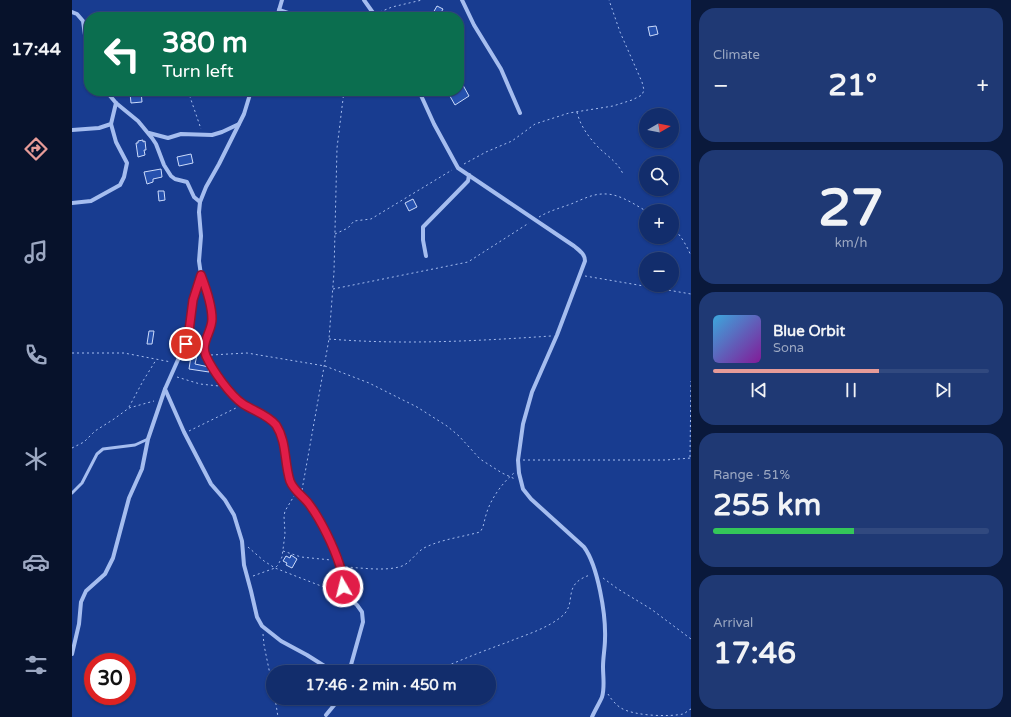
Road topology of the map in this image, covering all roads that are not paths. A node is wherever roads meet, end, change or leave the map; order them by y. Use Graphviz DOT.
graph roads {
  1 [pos="282,0"];
  2 [pos="364,0"];
  3 [pos="462,0"];
  4 [pos="279,10"];
  5 [pos="72,12"];
  6 [pos="285,12"];
  7 [pos="372,12"];
  8 [pos="84,28"];
  9 [pos="110,96"];
  10 [pos="249,96"];
  11 [pos="421,96"];
  12 [pos="116,103"];
  13 [pos="520,113"];
  14 [pos="111,124"];
  15 [pos="240,124"];
  16 [pos="72,130"];
  17 [pos="149,133"];
  18 [pos="469,175"];
  19 [pos="200,202"];
  20 [pos="72,203"];
  21 [pos="426,256"];
  22 [pos="201,275"];
  23 [pos="165,390"];
  24 [pos="148,439"];
  25 [pos="72,493"];
  26 [pos="72,654"];
  27 [pos="324,665"];
  28 [pos="352,665"];
  29 [pos="334,705"];
  30 [pos="326,715"];
  31 [pos="592,717"];
  1 -- 4 [label="street"];
  2 -- 7 [label="street"];
  3 -- 13 [label="street"];
  4 -- 6 [label="street"];
  5 -- 8 [label="street"];
  9 -- 12 [label="street"];
  10 -- 15 [label="street"];
  11 -- 18 [label="street"];
  12 -- 14 [label="street"];
  12 -- 17 [label="street"];
  14 -- 16 [label="street"];
  14 -- 20 [label="street"];
  15 -- 17 [label="street"];
  15 -- 19 [label="street"];
  17 -- 19 [label="street"];
  18 -- 21 [label="street"];
  18 -- 31 [label="street"];
  19 -- 22 [label="street"];
  22 -- 23 [label="street"];
  22 -- 28 [label="street"];
  23 -- 24 [label="street"];
  23 -- 27 [label="street"];
  24 -- 25 [label="lane"];
  24 -- 26 [label="street"];
  29 -- 30 [label="street"];
}
